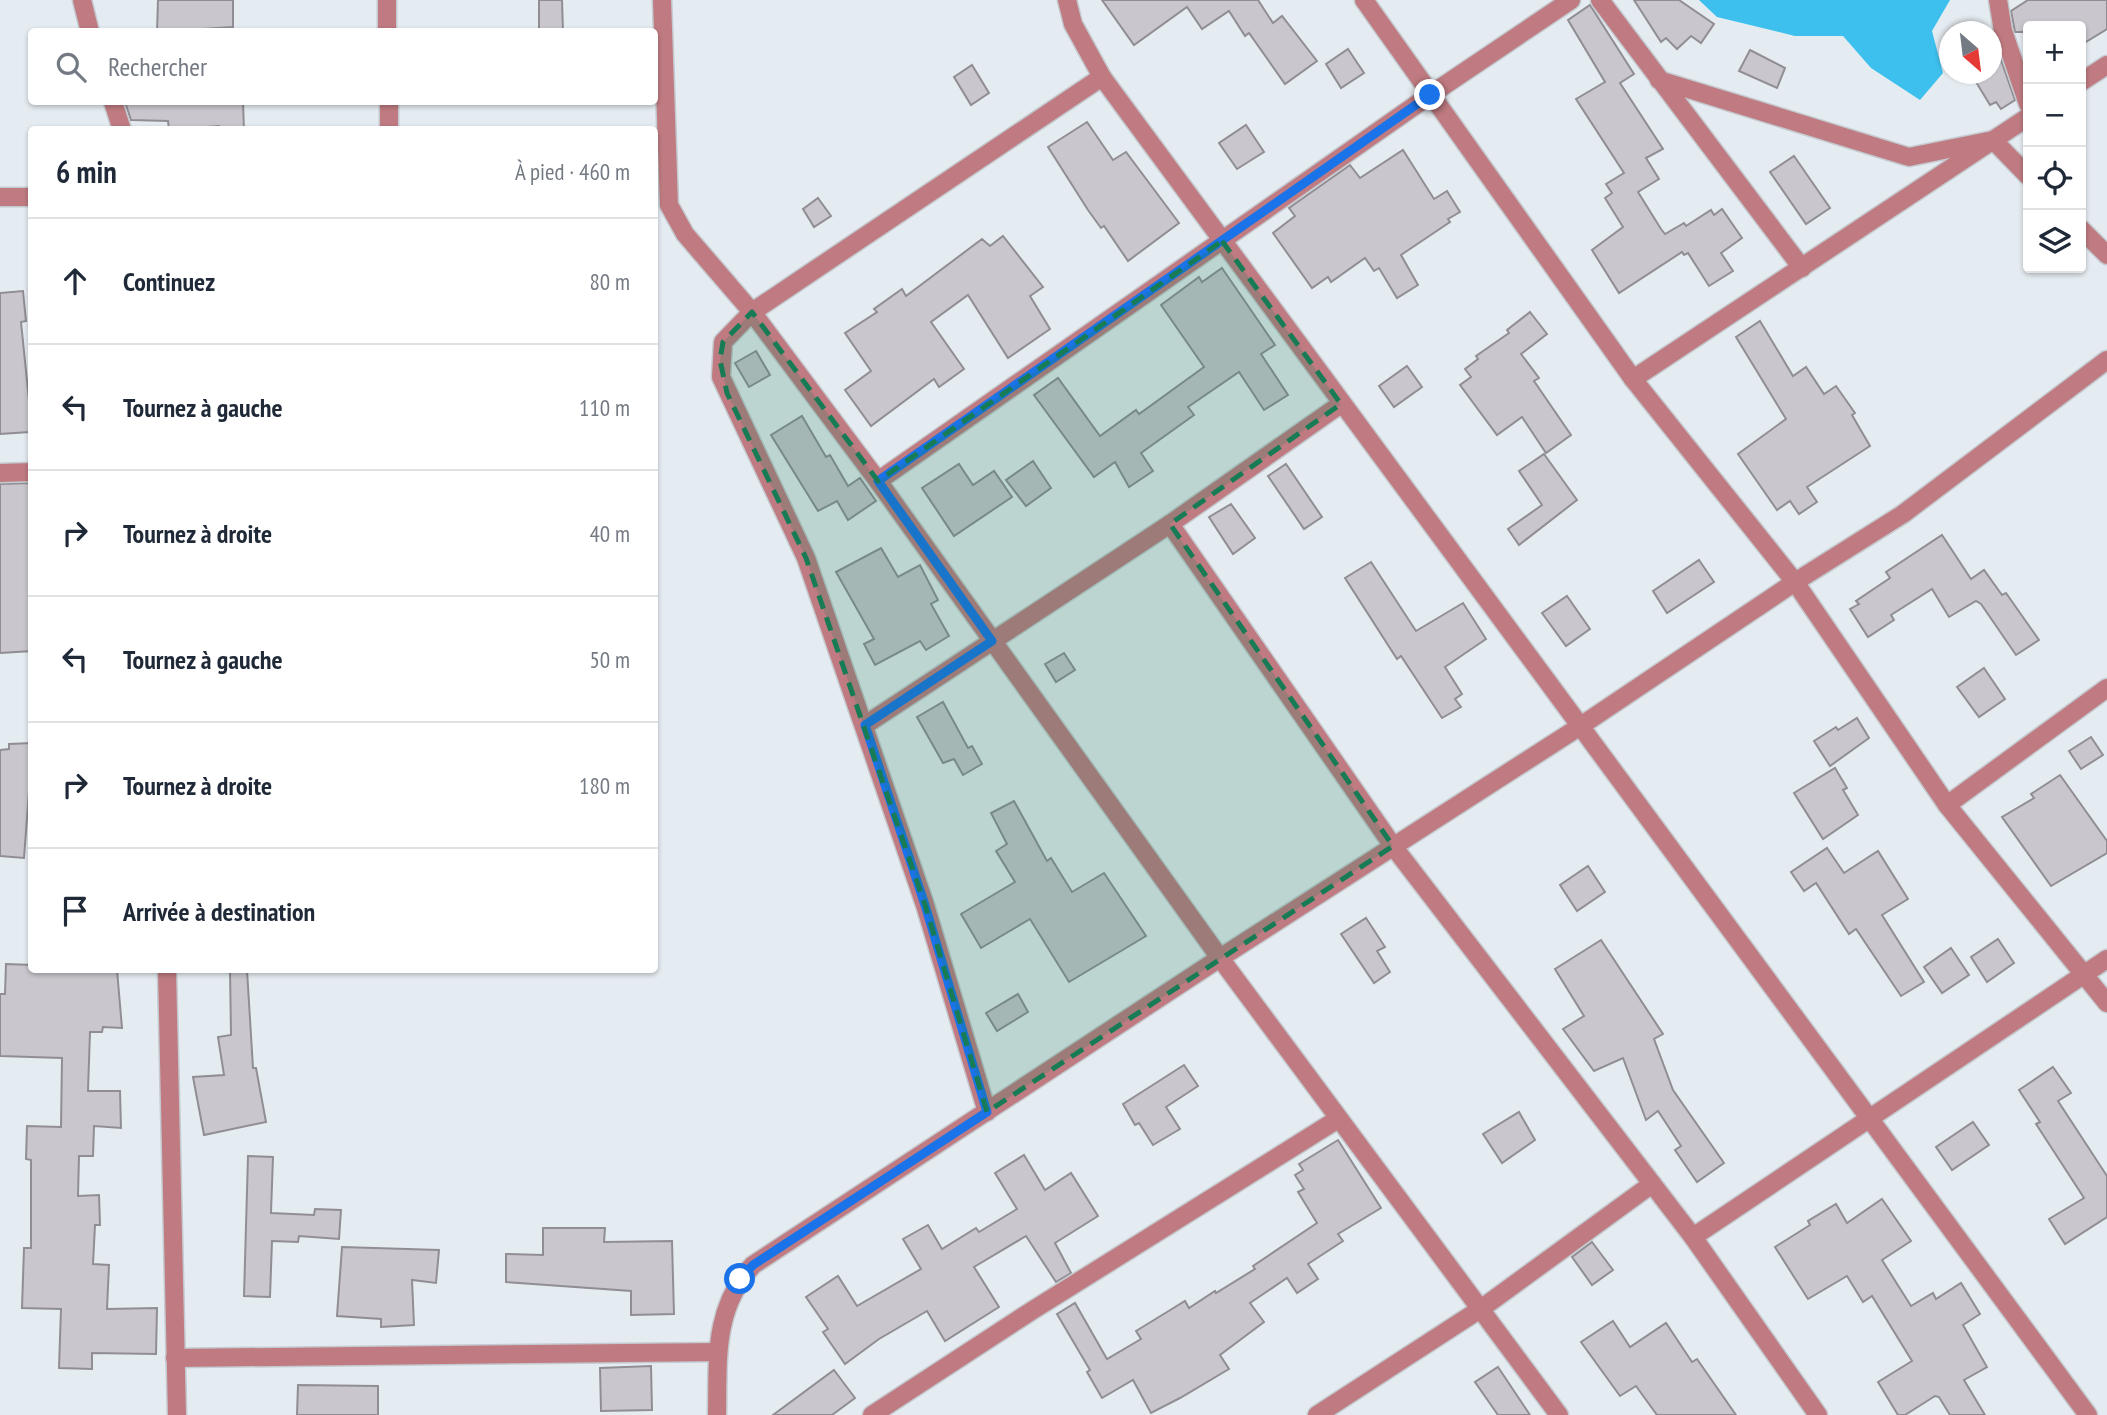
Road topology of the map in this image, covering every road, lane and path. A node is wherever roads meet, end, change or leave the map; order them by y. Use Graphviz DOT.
graph roads {
  1 [pos="82,0"];
  2 [pos="387,0"];
  3 [pos="662,0"];
  4 [pos="1067,0"];
  5 [pos="1364,0"];
  6 [pos="1571,0"];
  7 [pos="1600,0"];
  8 [pos="1998,0"];
  9 [pos="89,28"];
  10 [pos="387,28"];
  11 [pos="2107,65"];
  12 [pos="1102,77"];
  13 [pos="2086,79"];
  14 [pos="1659,80"];
  15 [pos="2023,89"];
  16 [pos="1430,95"];
  17 [pos="114,105"];
  18 [pos="388,105"];
  19 [pos="2023,120"];
  20 [pos="121,126"];
  21 [pos="389,126"];
  22 [pos="661,134"];
  23 [pos="1993,141"];
  24 [pos="2023,171"];
  25 [pos="0,197"];
  26 [pos="28,197"];
  27 [pos="2086,234"];
  28 [pos="1222,241"];
  29 [pos="2107,255"];
  30 [pos="1802,268"];
  31 [pos="752,312"];
  32 [pos="2107,359"];
  33 [pos="1633,379"];
  34 [pos="1341,404"];
  35 [pos="28,472"];
  36 [pos="0,474"];
  37 [pos="878,481"];
  38 [pos="1170,524"];
  39 [pos="1795,582"];
  40 [pos="992,641"];
  41 [pos="2107,688"];
  42 [pos="865,725"];
  43 [pos="1579,727"];
  44 [pos="1947,805"];
  45 [pos="1393,846"];
  46 [pos="1220,958"];
  47 [pos="2107,960"];
  48 [pos="167,973"];
  49 [pos="2085,974"];
  50 [pos="2107,1003"];
  51 [pos="987,1112"];
  52 [pos="1338,1119"];
  53 [pos="1871,1119"];
  54 [pos="1652,1184"];
  55 [pos="1693,1237"];
  56 [pos="1482,1308"];
  57 [pos="718,1352"];
  58 [pos="175,1358"];
  59 [pos="177,1415"];
  60 [pos="717,1415"];
  61 [pos="872,1415"];
  62 [pos="1317,1415"];
  63 [pos="1559,1415"];
  64 [pos="1818,1415"];
  65 [pos="2088,1415"];
  1 -- 9 [label="street"];
  2 -- 10 [label="street"];
  3 -- 22 [label="street"];
  4 -- 12 [label="street"];
  5 -- 16 [label="street"];
  6 -- 16 [label="street"];
  7 -- 14 [label="street"];
  8 -- 15 [label="street"];
  11 -- 13 [label="street"];
  12 -- 28 [label="street"];
  12 -- 31 [label="street"];
  14 -- 23 [label="street"];
  14 -- 30 [label="street"];
  16 -- 28 [label="street"];
  16 -- 33 [label="street"];
  17 -- 20 [label="street"];
  18 -- 21 [label="street"];
  19 -- 23 [label="street"];
  22 -- 31 [label="street"];
  23 -- 24 [label="street"];
  23 -- 30 [label="street"];
  25 -- 26 [label="street"];
  27 -- 29 [label="street"];
  28 -- 34 [label="street"];
  28 -- 37 [label="street"];
  30 -- 33 [label="street"];
  31 -- 37 [label="street"];
  31 -- 42 [label="street"];
  32 -- 39 [label="street"];
  33 -- 39 [label="street"];
  34 -- 38 [label="street"];
  34 -- 43 [label="street"];
  35 -- 36 [label="street"];
  37 -- 40 [label="street"];
  38 -- 40 [label="street"];
  38 -- 45 [label="street"];
  39 -- 43 [label="street"];
  39 -- 44 [label="street"];
  40 -- 42 [label="street"];
  40 -- 46 [label="street"];
  41 -- 44 [label="street"];
  42 -- 51 [label="street"];
  43 -- 45 [label="street"];
  43 -- 53 [label="street"];
  44 -- 49 [label="street"];
  45 -- 46 [label="street"];
  45 -- 54 [label="street"];
  46 -- 51 [label="street"];
  46 -- 52 [label="street"];
  47 -- 49 [label="street"];
  48 -- 58 [label="street"];
  49 -- 50 [label="street"];
  49 -- 53 [label="street"];
  51 -- 57 [label="street"];
  52 -- 56 [label="street"];
  52 -- 61 [label="street"];
  53 -- 55 [label="street"];
  53 -- 65 [label="street"];
  54 -- 55 [label="street"];
  54 -- 56 [label="street"];
  55 -- 64 [label="street"];
  56 -- 62 [label="street"];
  56 -- 63 [label="street"];
  57 -- 58 [label="street"];
  57 -- 60 [label="street"];
  58 -- 59 [label="street"];
}
